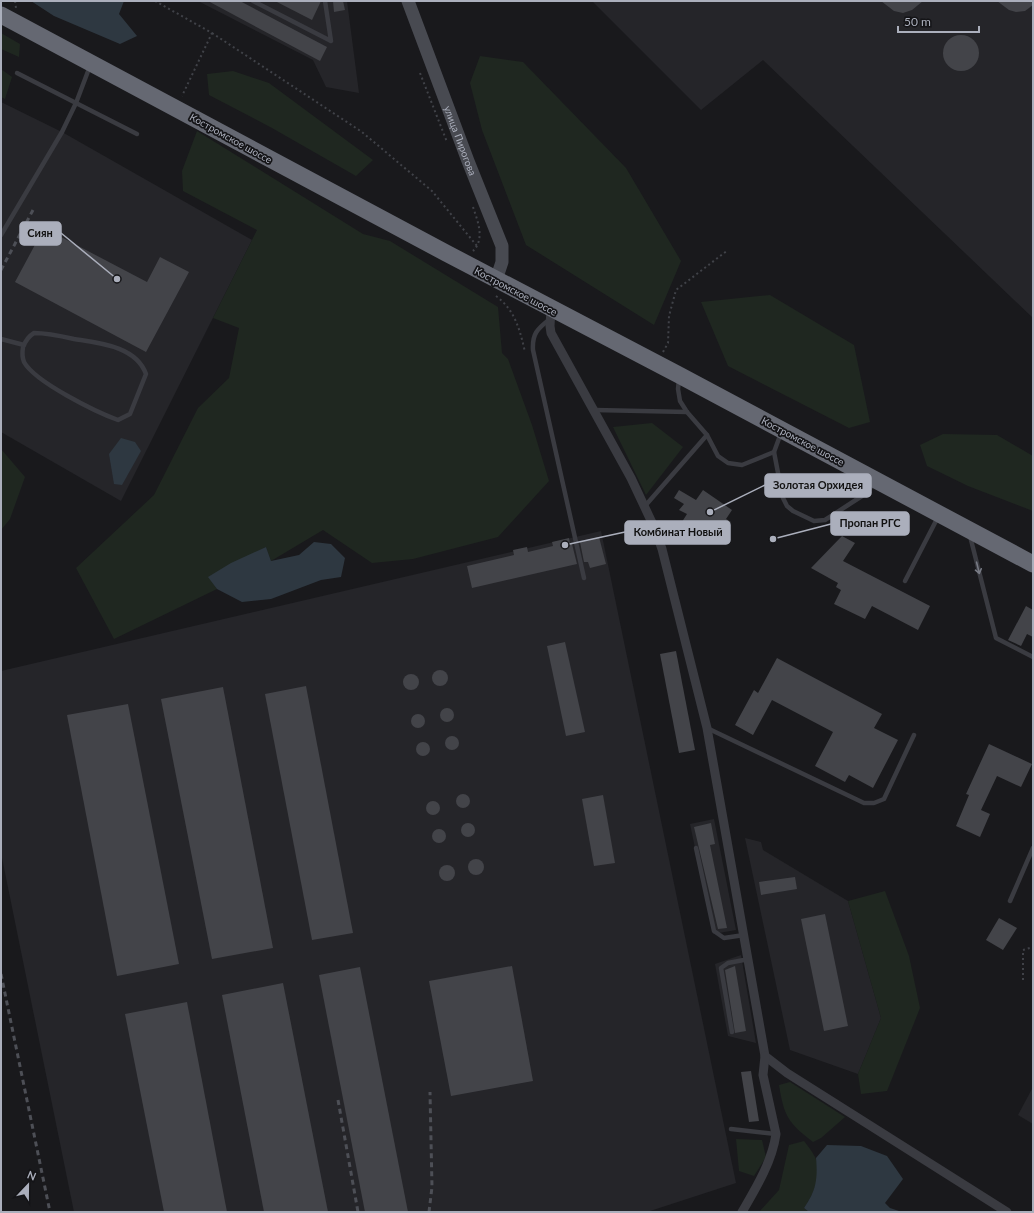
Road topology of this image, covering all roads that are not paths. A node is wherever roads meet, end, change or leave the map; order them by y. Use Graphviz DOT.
graph roads {
  1 [pos="253,1"];
  2 [pos="325,1"];
  3 [pos="408,1"];
  4 [pos="8,11"];
  5 [pos="92,62"];
  6 [pos="17,73"];
  7 [pos="76,104"];
  8 [pos="138,134"];
  9 [pos="1,235"];
  10 [pos="496,288"];
  11 [pos="550,314"];
  12 [pos="1,339"];
  13 [pos="24,345"];
  14 [pos="680,375"];
  15 [pos="595,410"];
  16 [pos="687,412"];
  17 [pos="782,430"];
  18 [pos="707,435"];
  19 [pos="774,452"];
  20 [pos="877,481"];
  21 [pos="645,506"];
  22 [pos="939,514"];
  23 [pos="968,530"];
  24 [pos="1033,564"];
  25 [pos="584,578"];
  26 [pos="905,581"];
  27 [pos="1033,657"];
  28 [pos="707,728"];
  29 [pos="914,735"];
  30 [pos="696,848"];
  31 [pos="1033,848"];
  32 [pos="1010,901"];
  33 [pos="744,935"];
  34 [pos="749,959"];
  35 [pos="732,1032"];
  36 [pos="765,1056"];
  37 [pos="731,1129"];
  38 [pos="776,1134"];
  39 [pos="742,1212"];
  40 [pos="1007,1212"];
  1 -- 2 [label="lane"];
  3 -- 10 [label="street, улица Пирогова"];
  4 -- 5 [label="highway, Костромское шоссе"];
  5 -- 7 [label="lane"];
  5 -- 10 [label="highway, Костромское шоссе"];
  6 -- 7 [label="lane"];
  7 -- 8 [label="lane"];
  7 -- 9 [label="lane"];
  10 -- 11 [label="highway, Костромское шоссе"];
  11 -- 14 [label="highway, Костромское шоссе"];
  11 -- 15 [label="street"];
  11 -- 25 [label="lane"];
  12 -- 13 [label="lane"];
  13 -- 13 [label="lane"];
  14 -- 16 [label="lane"];
  14 -- 17 [label="highway, Костромское шоссе"];
  15 -- 16 [label="lane"];
  15 -- 21 [label="street"];
  16 -- 18 [label="lane"];
  17 -- 19 [label="lane"];
  17 -- 20 [label="highway, Костромское шоссе"];
  18 -- 19 [label="lane"];
  18 -- 21 [label="lane"];
  19 -- 20 [label="lane"];
  20 -- 22 [label="highway, Костромское шоссе"];
  21 -- 28 [label="street"];
  22 -- 23 [label="highway, Костромское шоссе"];
  22 -- 26 [label="lane"];
  23 -- 24 [label="highway, Костромское шоссе"];
  23 -- 27 [label="lane, one-way"];
  28 -- 29 [label="lane"];
  28 -- 33 [label="street"];
  30 -- 33 [label="lane"];
  31 -- 32 [label="lane"];
  33 -- 34 [label="street"];
  34 -- 35 [label="lane"];
  34 -- 36 [label="street"];
  36 -- 38 [label="street"];
  36 -- 40 [label="street"];
  37 -- 38 [label="lane"];
  38 -- 39 [label="street"];
}
